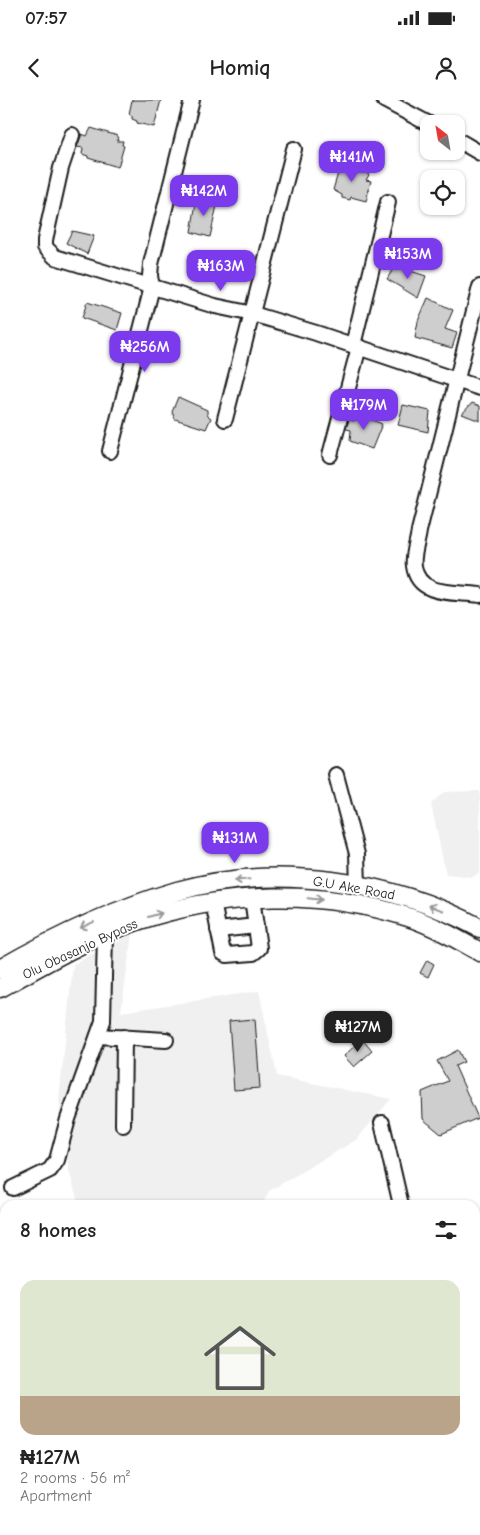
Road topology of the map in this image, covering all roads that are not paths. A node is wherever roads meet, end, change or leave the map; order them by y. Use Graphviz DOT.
graph roads {
  1 [pos="192,100"];
  2 [pos="384,100"];
  3 [pos="420,119"];
  4 [pos="72,135"];
  5 [pos="465,144"];
  6 [pos="294,149"];
  7 [pos="480,153"];
  8 [pos="388,202"];
  9 [pos="152,287"];
  10 [pos="480,287"];
  11 [pos="253,314"];
  12 [pos="356,346"];
  13 [pos="458,381"];
  14 [pos="480,388"];
  15 [pos="226,418"];
  16 [pos="110,451"];
  17 [pos="330,454"];
  18 [pos="480,595"];
  19 [pos="336,775"];
  20 [pos="358,886"];
  21 [pos="252,898"];
  22 [pos="213,902"];
  23 [pos="256,926"];
  24 [pos="480,928"];
  25 [pos="218,930"];
  26 [pos="106,934"];
  27 [pos="480,952"];
  28 [pos="0,969"];
  29 [pos="0,988"];
  30 [pos="98,1036"];
  31 [pos="124,1037"];
  32 [pos="166,1040"];
  33 [pos="382,1123"];
  34 [pos="123,1125"];
  35 [pos="14,1188"];
  36 [pos="400,1200"];
  1 -- 9 [label="street"];
  2 -- 3 [label="street"];
  4 -- 9 [label="street"];
  5 -- 7 [label="street"];
  6 -- 11 [label="street"];
  8 -- 12 [label="street"];
  9 -- 11 [label="street"];
  9 -- 16 [label="street"];
  10 -- 13 [label="street"];
  11 -- 12 [label="street"];
  11 -- 15 [label="street"];
  12 -- 13 [label="street"];
  12 -- 17 [label="street"];
  13 -- 14 [label="street"];
  13 -- 18 [label="street"];
  19 -- 20 [label="street"];
  24 -- 20 [label="main road, G.U Ake Road, one-way"];
  20 -- 28 [label="main road, G.U Ake Road, one-way"];
  21 -- 22 [label="main road, Olu Obasanjo Bypass"];
  21 -- 23 [label="street"];
  21 -- 27 [label="main road, Olu Obasanjo Bypass, one-way"];
  22 -- 25 [label="street"];
  26 -- 22 [label="main road, Olu Obasanjo Bypass, one-way"];
  23 -- 25 [label="street"];
  23 -- 25 [label="street"];
  26 -- 29 [label="main road, Olu Obasanjo Bypass"];
  26 -- 30 [label="street"];
  30 -- 31 [label="street"];
  30 -- 35 [label="street"];
  31 -- 32 [label="street"];
  31 -- 34 [label="street"];
  33 -- 36 [label="street"];
}
